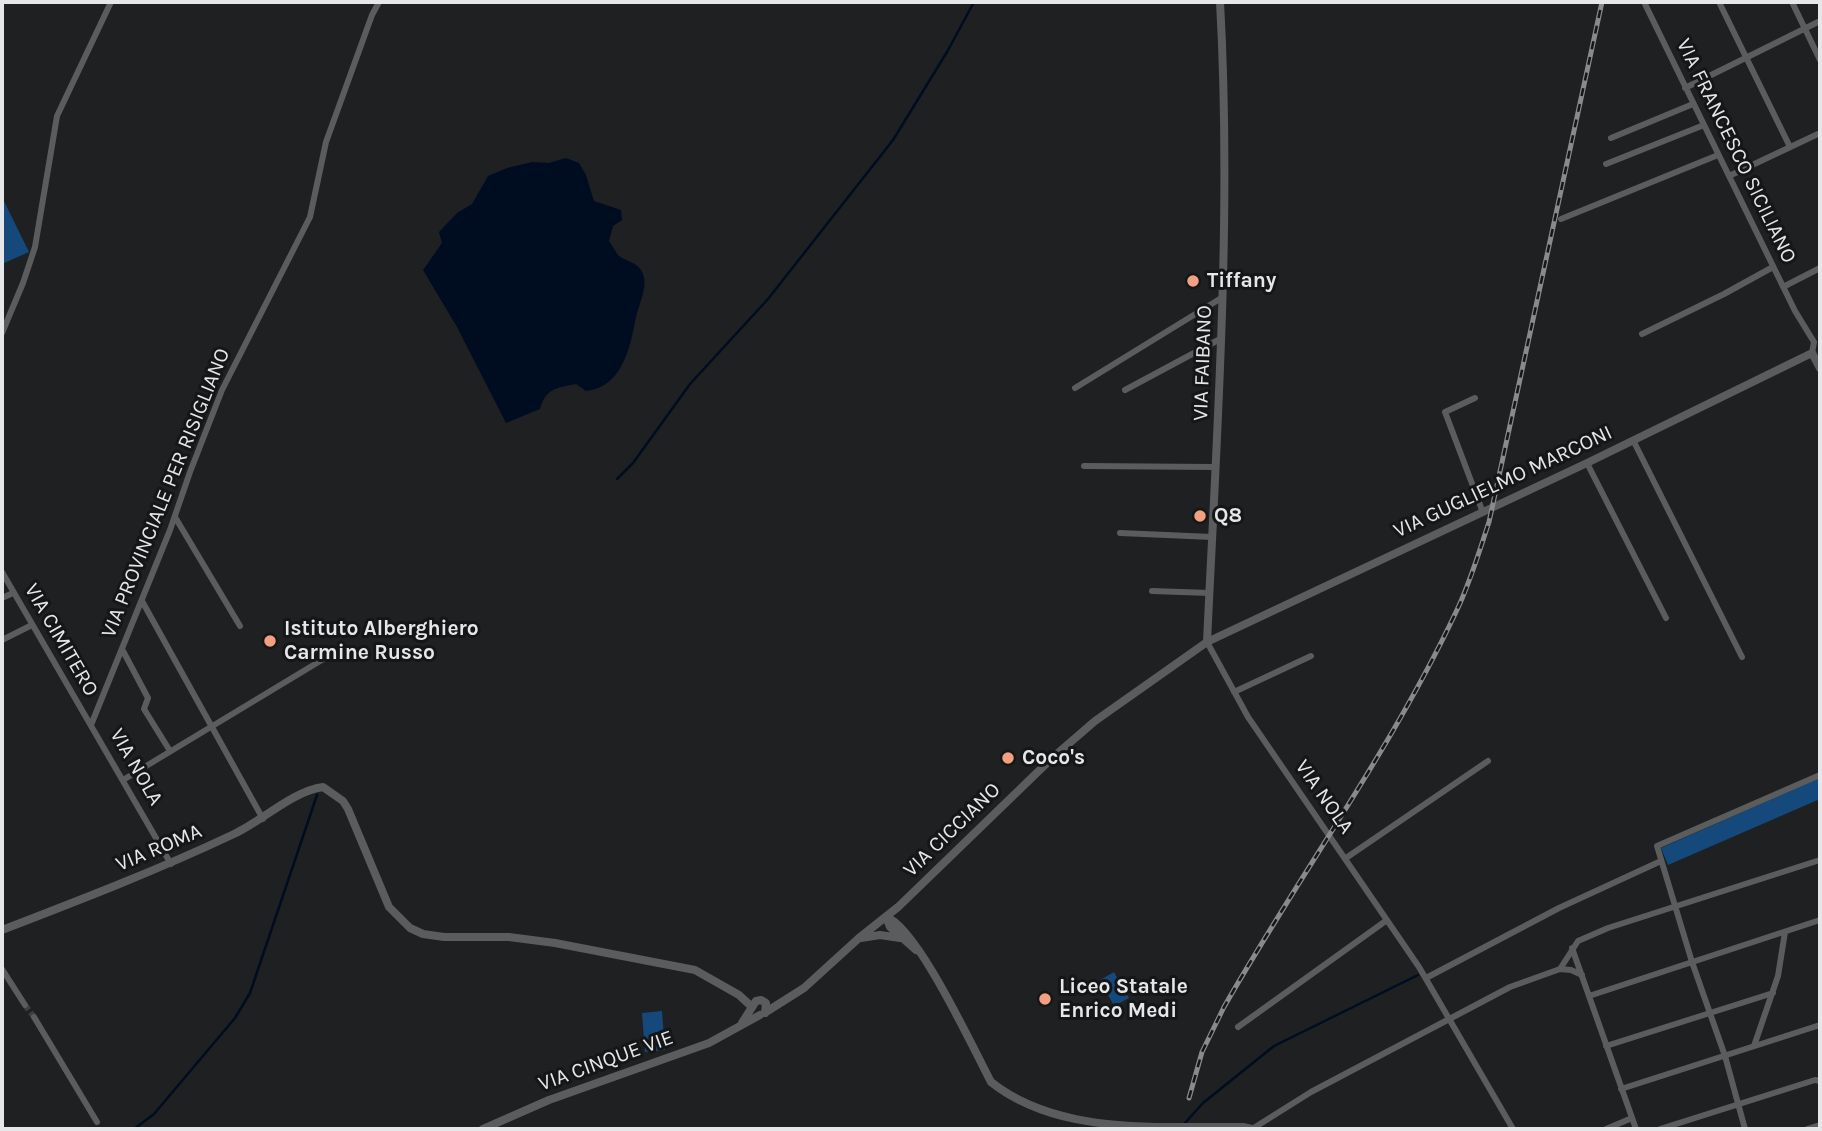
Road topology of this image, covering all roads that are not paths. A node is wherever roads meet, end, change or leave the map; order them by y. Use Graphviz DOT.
graph roads {
  1 [pos="111,2"];
  2 [pos="379,2"];
  3 [pos="1220,2"];
  4 [pos="1644,2"];
  5 [pos="1719,2"];
  6 [pos="1792,2"];
  7 [pos="1820,21"];
  8 [pos="1805,28"];
  9 [pos="1745,58"];
  10 [pos="1820,60"];
  11 [pos="1685,88"];
  12 [pos="1693,104"];
  13 [pos="1704,125"];
  14 [pos="1820,133"];
  15 [pos="1611,138"];
  16 [pos="1790,147"];
  17 [pos="1718,155"];
  18 [pos="1605,164"];
  19 [pos="1729,176"];
  20 [pos="1562,219"];
  21 [pos="1773,267"];
  22 [pos="1820,268"];
  23 [pos="1783,287"];
  24 [pos="1223,297"];
  25 [pos="2,333"];
  26 [pos="1642,334"];
  27 [pos="1222,338"];
  28 [pos="1817,340"];
  29 [pos="1812,353"];
  30 [pos="1820,368"];
  31 [pos="1075,388"];
  32 [pos="1125,390"];
  33 [pos="1475,398"];
  34 [pos="1633,440"];
  35 [pos="1587,463"];
  36 [pos="1084,466"];
  37 [pos="1215,467"];
  38 [pos="1482,510"];
  39 [pos="175,517"];
  40 [pos="1120,533"];
  41 [pos="1212,537"];
  42 [pos="2,572"];
  43 [pos="1152,591"];
  44 [pos="13,593"];
  45 [pos="1210,593"];
  46 [pos="2,598"];
  47 [pos="142,601"];
  48 [pos="1666,618"];
  49 [pos="32,625"];
  50 [pos="240,626"];
  51 [pos="2,640"];
  52 [pos="1207,642"];
  53 [pos="122,649"];
  54 [pos="340,649"];
  55 [pos="1311,656"];
  56 [pos="1742,657"];
  57 [pos="1234,692"];
  58 [pos="90,725"];
  59 [pos="211,726"];
  60 [pos="170,751"];
  61 [pos="1488,761"];
  62 [pos="1820,775"];
  63 [pos="124,780"];
  64 [pos="263,818"];
  65 [pos="1346,858"];
  66 [pos="1820,860"];
  67 [pos="1661,861"];
  68 [pos="171,864"];
  69 [pos="898,907"];
  70 [pos="1675,907"];
  71 [pos="886,916"];
  72 [pos="1387,920"];
  73 [pos="1820,920"];
  74 [pos="904,929"];
  75 [pos="2,930"];
  76 [pos="1786,932"];
  77 [pos="859,938"];
  78 [pos="903,939"];
  79 [pos="1572,948"];
  80 [pos="923,955"];
  81 [pos="1692,962"];
  82 [pos="2,969"];
  83 [pos="1560,970"];
  84 [pos="1582,975"];
  85 [pos="1425,976"];
  86 [pos="1773,993"];
  87 [pos="1589,996"];
  88 [pos="25,1005"];
  89 [pos="759,1007"];
  90 [pos="1709,1012"];
  91 [pos="34,1017"];
  92 [pos="1450,1018"];
  93 [pos="1820,1025"];
  94 [pos="1238,1027"];
  95 [pos="1606,1046"];
  96 [pos="1754,1046"];
  97 [pos="1725,1056"];
  98 [pos="1820,1081"];
  99 [pos="1621,1089"];
  100 [pos="1738,1105"];
  101 [pos="1632,1118"];
  102 [pos="97,1122"];
  103 [pos="1820,1125"];
  104 [pos="483,1129"];
  105 [pos="1252,1129"];
  106 [pos="1513,1129"];
  107 [pos="1606,1129"];
  108 [pos="1636,1129"];
  109 [pos="1660,1129"];
  110 [pos="1745,1129"];
  111 [pos="1807,1129"];
  1 -- 25 [label="street"];
  2 -- 39 [label="street, VIA PROVINCIALE PER RISIGLIANO"];
  3 -- 24 [label="street, VIA FAIBANO"];
  4 -- 11 [label="street, VIA FRANCESCO SICILIANO"];
  5 -- 9 [label="street"];
  6 -- 8 [label="street"];
  7 -- 8 [label="street"];
  8 -- 9 [label="street"];
  8 -- 10 [label="street"];
  9 -- 11 [label="street"];
  9 -- 16 [label="street"];
  11 -- 12 [label="street, VIA FRANCESCO SICILIANO"];
  12 -- 13 [label="street, VIA FRANCESCO SICILIANO"];
  12 -- 15 [label="street"];
  13 -- 17 [label="street, VIA FRANCESCO SICILIANO"];
  13 -- 18 [label="street"];
  14 -- 16 [label="street"];
  16 -- 19 [label="street"];
  17 -- 19 [label="street, VIA FRANCESCO SICILIANO"];
  17 -- 20 [label="street"];
  19 -- 21 [label="street, VIA FRANCESCO SICILIANO"];
  21 -- 23 [label="street, VIA FRANCESCO SICILIANO"];
  21 -- 26 [label="street"];
  22 -- 23 [label="street"];
  23 -- 28 [label="street, VIA FRANCESCO SICILIANO"];
  24 -- 27 [label="street, VIA FAIBANO"];
  24 -- 31 [label="street"];
  27 -- 32 [label="street"];
  27 -- 37 [label="street, VIA FAIBANO"];
  28 -- 29 [label="street, VIA FRANCESCO SICILIANO"];
  29 -- 30 [label="street"];
  29 -- 34 [label="street, VIA GUGLIELMO MARCONI"];
  33 -- 38 [label="street"];
  34 -- 35 [label="street, VIA GUGLIELMO MARCONI"];
  34 -- 56 [label="street"];
  35 -- 38 [label="street, VIA GUGLIELMO MARCONI"];
  35 -- 48 [label="street"];
  36 -- 37 [label="street"];
  37 -- 41 [label="street, VIA FAIBANO"];
  38 -- 52 [label="street, VIA GUGLIELMO MARCONI"];
  39 -- 47 [label="street, VIA PROVINCIALE PER RISIGLIANO"];
  39 -- 50 [label="street"];
  40 -- 41 [label="street"];
  41 -- 45 [label="street, VIA FAIBANO"];
  42 -- 44 [label="street, VIA CIMITERO"];
  43 -- 45 [label="street"];
  44 -- 46 [label="street"];
  44 -- 49 [label="street, VIA CIMITERO"];
  45 -- 52 [label="street, VIA FAIBANO"];
  47 -- 53 [label="street, VIA PROVINCIALE PER RISIGLIANO"];
  47 -- 59 [label="street"];
  49 -- 51 [label="street"];
  49 -- 58 [label="street, VIA CIMITERO"];
  52 -- 57 [label="street, VIA NOLA"];
  52 -- 69 [label="street, VIA CICCIANO"];
  53 -- 58 [label="street, VIA PROVINCIALE PER RISIGLIANO"];
  53 -- 60 [label="street"];
  54 -- 59 [label="street"];
  55 -- 57 [label="street"];
  57 -- 65 [label="street, VIA NOLA"];
  58 -- 63 [label="street, VIA NOLA"];
  59 -- 60 [label="street"];
  59 -- 64 [label="street"];
  60 -- 63 [label="street"];
  61 -- 65 [label="street"];
  62 -- 67 [label="street"];
  63 -- 68 [label="street, VIA NOLA"];
  64 -- 68 [label="street, VIA ROMA"];
  64 -- 89 [label="street, VIA ROMA"];
  65 -- 72 [label="street, VIA NOLA"];
  66 -- 70 [label="street"];
  67 -- 70 [label="street"];
  67 -- 85 [label="street"];
  68 -- 75 [label="street, VIA ROMA"];
  69 -- 71 [label="street, VIA CICCIANO"];
  69 -- 74 [label="street"];
  70 -- 79 [label="street"];
  70 -- 81 [label="street"];
  71 -- 74 [label="street"];
  71 -- 77 [label="street, VIA CICCIANO"];
  71 -- 78 [label="street"];
  72 -- 85 [label="street, VIA NOLA"];
  72 -- 94 [label="street"];
  73 -- 76 [label="street"];
  74 -- 80 [label="street"];
  76 -- 81 [label="street"];
  76 -- 86 [label="street"];
  77 -- 78 [label="street"];
  77 -- 89 [label="street, VIA CICCIANO"];
  78 -- 80 [label="street"];
  79 -- 83 [label="street"];
  79 -- 84 [label="street"];
  80 -- 105 [label="street, bridge"];
  81 -- 87 [label="street"];
  81 -- 90 [label="street"];
  82 -- 88 [label="street"];
  83 -- 84 [label="street"];
  83 -- 92 [label="street"];
  84 -- 87 [label="street"];
  85 -- 92 [label="street"];
  86 -- 90 [label="street"];
  86 -- 96 [label="street"];
  87 -- 95 [label="street"];
  89 -- 104 [label="street, VIA CINQUE VIE"];
  90 -- 95 [label="street"];
  90 -- 97 [label="street"];
  91 -- 102 [label="street"];
  92 -- 105 [label="street"];
  92 -- 106 [label="street"];
  93 -- 96 [label="street"];
  95 -- 99 [label="street"];
  96 -- 97 [label="street"];
  97 -- 99 [label="street"];
  97 -- 100 [label="street"];
  98 -- 100 [label="street"];
  99 -- 101 [label="street"];
  100 -- 109 [label="street"];
  100 -- 110 [label="street"];
  101 -- 107 [label="street"];
  101 -- 108 [label="street"];
  103 -- 111 [label="street"];
}
